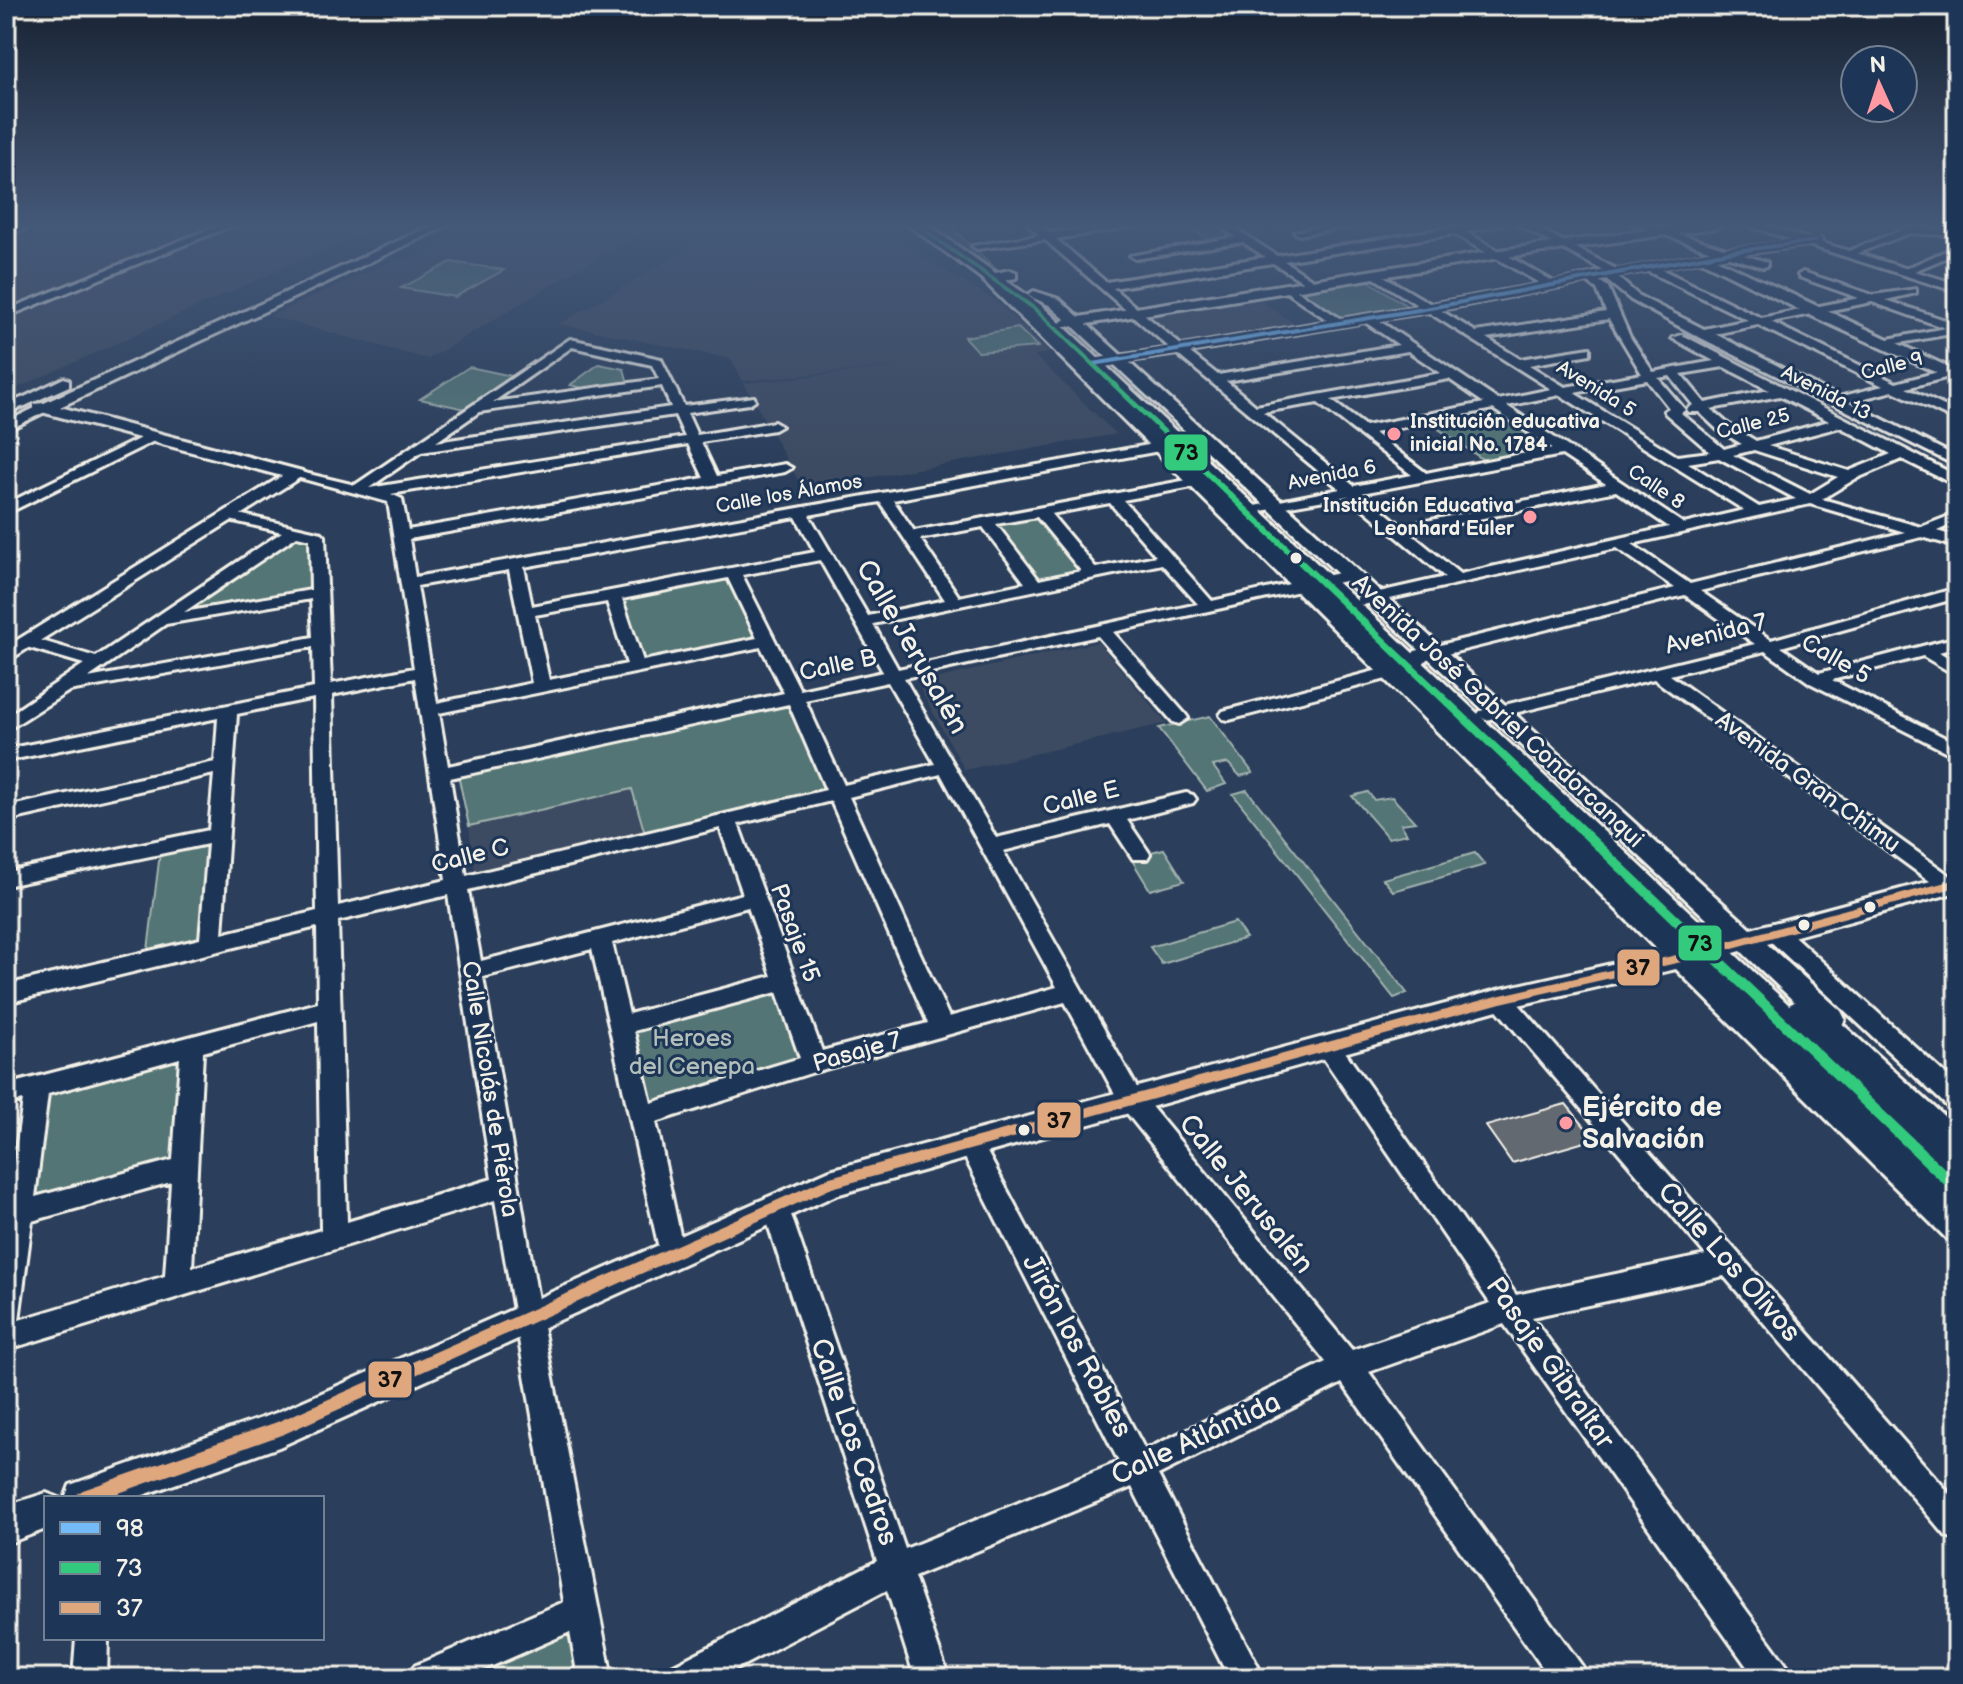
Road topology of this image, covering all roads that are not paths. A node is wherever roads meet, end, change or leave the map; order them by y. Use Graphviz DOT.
graph roads {
  1 [pos="35,303"];
  2 [pos="240,303"];
  3 [pos="275,303"];
  4 [pos="1024,303"];
  5 [pos="1035,303"];
  6 [pos="1042,303"];
  7 [pos="1123,303"];
  8 [pos="1199,303"];
  9 [pos="1309,303"];
  10 [pos="1421,303"];
  11 [pos="1459,303"];
  12 [pos="1606,303"];
  13 [pos="1644,303"];
  14 [pos="1720,303"];
  15 [pos="1800,303"];
  16 [pos="1854,303"];
  17 [pos="1883,303"];
  18 [pos="1430,308"];
  19 [pos="1816,310"];
  20 [pos="1135,313"];
  21 [pos="6,314"];
  22 [pos="1610,315"];
  23 [pos="1368,319"];
  24 [pos="1759,322"];
  25 [pos="1339,323"];
  26 [pos="1065,324"];
  27 [pos="1957,328"];
  28 [pos="1703,333"];
  29 [pos="1474,336"];
  30 [pos="1892,342"];
  31 [pos="1410,347"];
  32 [pos="1183,349"];
  33 [pos="1586,351"];
  34 [pos="1107,362"];
  35 [pos="1518,363"];
  36 [pos="1725,363"];
  37 [pos="1673,372"];
  38 [pos="1955,373"];
  39 [pos="1451,375"];
  40 [pos="1648,376"];
  41 [pos="1218,379"];
  42 [pos="665,382"];
  43 [pos="1894,386"];
  44 [pos="1562,391"];
  45 [pos="1779,392"];
  46 [pos="1320,398"];
  47 [pos="14,400"];
  48 [pos="749,400"];
  49 [pos="1838,401"];
  50 [pos="1496,404"];
  51 [pos="46,408"];
  52 [pos="476,408"];
  53 [pos="1702,408"];
  54 [pos="6,409"];
  55 [pos="678,410"];
  56 [pos="1255,410"];
  57 [pos="1678,410"];
  58 [pos="1957,417"];
  59 [pos="1842,422"];
  60 [pos="774,426"];
  61 [pos="6,427"];
  62 [pos="1362,431"];
  63 [pos="149,438"];
  64 [pos="691,439"];
  65 [pos="1755,444"];
  66 [pos="1168,445"];
  67 [pos="417,449"];
  68 [pos="1565,450"];
  69 [pos="1721,454"];
  70 [pos="1902,454"];
  71 [pos="1674,461"];
  72 [pos="1957,462"];
  73 [pos="785,468"];
  74 [pos="296,475"];
  75 [pos="1850,476"];
  76 [pos="1424,478"];
  77 [pos="712,481"];
  78 [pos="1204,481"];
  79 [pos="1957,482"];
  80 [pos="1619,486"];
  81 [pos="365,492"];
  82 [pos="1352,492"];
  83 [pos="884,497"];
  84 [pos="1113,498"];
  85 [pos="1810,500"];
  86 [pos="1264,509"];
  87 [pos="6,510"];
  88 [pos="1755,511"];
  89 [pos="800,512"];
  90 [pos="1041,512"];
  91 [pos="230,516"];
  92 [pos="1957,517"];
  93 [pos="987,522"];
  94 [pos="1682,529"];
  95 [pos="294,531"];
  96 [pos="1398,531"];
  97 [pos="1923,532"];
  98 [pos="401,536"];
  99 [pos="911,536"];
  100 [pos="1957,542"];
  101 [pos="1620,543"];
  102 [pos="824,555"];
  103 [pos="1167,558"];
  104 [pos="515,563"];
  105 [pos="733,573"];
  106 [pos="1092,574"];
  107 [pos="1457,579"];
  108 [pos="1321,582"];
  109 [pos="409,583"];
  110 [pos="1035,586"];
  111 [pos="1687,589"];
  112 [pos="319,593"];
  113 [pos="613,596"];
  114 [pos="1954,596"];
  115 [pos="1369,599"];
  116 [pos="955,602"];
  117 [pos="1209,607"];
  118 [pos="527,612"];
  119 [pos="160,621"];
  120 [pos="861,622"];
  121 [pos="1103,631"];
  122 [pos="321,640"];
  123 [pos="765,641"];
  124 [pos="29,642"];
  125 [pos="1957,642"];
  126 [pos="1767,646"];
  127 [pos="1925,650"];
  128 [pos="6,656"];
  129 [pos="1414,662"];
  130 [pos="98,663"];
  131 [pos="636,667"];
  132 [pos="423,671"];
  133 [pos="1957,671"];
  134 [pos="1658,674"];
  135 [pos="893,677"];
  136 [pos="1816,679"];
  137 [pos="63,687"];
  138 [pos="542,687"];
  139 [pos="323,691"];
  140 [pos="795,698"];
  141 [pos="228,710"];
  142 [pos="429,710"];
  143 [pos="1493,712"];
  144 [pos="1229,715"];
  145 [pos="1179,718"];
  146 [pos="6,725"];
  147 [pos="1957,751"];
  148 [pos="6,755"];
  149 [pos="223,766"];
  150 [pos="946,767"];
  151 [pos="440,774"];
  152 [pos="836,794"];
  153 [pos="1186,799"];
  154 [pos="6,814"];
  155 [pos="1115,817"];
  156 [pos="727,820"];
  157 [pos="218,835"];
  158 [pos="989,847"];
  159 [pos="1140,854"];
  160 [pos="6,879"];
  161 [pos="458,886"];
  162 [pos="1954,887"];
  163 [pos="755,898"];
  164 [pos="329,917"];
  165 [pos="1775,932"];
  166 [pos="600,938"];
  167 [pos="210,945"];
  168 [pos="1716,948"];
  169 [pos="471,972"];
  170 [pos="785,981"];
  171 [pos="1072,992"];
  172 [pos="6,994"];
  173 [pos="1501,999"];
  174 [pos="330,1009"];
  175 [pos="620,1026"];
  176 [pos="942,1028"];
  177 [pos="192,1046"];
  178 [pos="1328,1046"];
  179 [pos="814,1063"];
  180 [pos="37,1088"];
  181 [pos="6,1095"];
  182 [pos="1131,1100"];
  183 [pos="1957,1100"];
  184 [pos="642,1116"];
  185 [pos="1957,1134"];
  186 [pos="970,1144"];
  187 [pos="1957,1153"];
  188 [pos="184,1168"];
  189 [pos="506,1186"];
  190 [pos="1957,1188"];
  191 [pos="775,1206"];
  192 [pos="20,1213"];
  193 [pos="1957,1228"];
  194 [pos="334,1238"];
  195 [pos="671,1253"];
  196 [pos="1730,1262"];
  197 [pos="178,1286"];
  198 [pos="1510,1309"];
  199 [pos="527,1317"];
  200 [pos="6,1318"];
  201 [pos="6,1337"];
  202 [pos="1347,1366"];
  203 [pos="1141,1468"];
  204 [pos="94,1496"];
  205 [pos="44,1512"];
  206 [pos="6,1525"];
  207 [pos="1957,1525"];
  208 [pos="897,1568"];
  209 [pos="583,1610"];
  210 [pos="92,1640"];
  211 [pos="90,1678"];
  212 [pos="426,1678"];
  213 [pos="595,1678"];
  214 [pos="684,1678"];
  215 [pos="932,1678"];
  216 [pos="1247,1678"];
  217 [pos="1570,1678"];
  218 [pos="1775,1678"];
  1 -- 21 [label="street"];
  2 -- 47 [label="street"];
  3 -- 51 [label="street"];
  4 -- 66 [label="street, Avenida José Gabriel Condorcanqui"];
  5 -- 26 [label="highway, Avenida José Gabriel Condorcanqui"];
  6 -- 26 [label="highway, Avenida José Gabriel Condorcanqui"];
  7 -- 20 [label="street"];
  8 -- 20 [label="street"];
  9 -- 25 [label="street"];
  10 -- 18 [label="street, Avenida 5"];
  11 -- 18 [label="street"];
  12 -- 22 [label="street"];
  13 -- 28 [label="street"];
  14 -- 24 [label="street"];
  15 -- 19 [label="street"];
  16 -- 19 [label="street"];
  17 -- 27 [label="street"];
  18 -- 23 [label="street"];
  18 -- 29 [label="street, Avenida 5"];
  19 -- 24 [label="street"];
  19 -- 30 [label="street"];
  19 -- 38 [label="street"];
  20 -- 26 [label="street"];
  20 -- 32 [label="street"];
  22 -- 29 [label="street"];
  22 -- 40 [label="street"];
  23 -- 25 [label="street"];
  23 -- 31 [label="street, Calle 8"];
  24 -- 28 [label="street"];
  24 -- 43 [label="street"];
  25 -- 32 [label="street"];
  26 -- 34 [label="highway, Avenida José Gabriel Condorcanqui"];
  27 -- 30 [label="street"];
  28 -- 36 [label="street, Avenida 13"];
  28 -- 49 [label="street"];
  29 -- 35 [label="street, Avenida 5"];
  30 -- 38 [label="street"];
  31 -- 39 [label="street, Calle 8"];
  31 -- 41 [label="street"];
  32 -- 34 [label="street"];
  32 -- 41 [label="street"];
  33 -- 35 [label="street"];
  34 -- 66 [label="highway, Avenida José Gabriel Condorcanqui"];
  34 -- 86 [label="highway, Avenida José Gabriel Condorcanqui"];
  35 -- 44 [label="street, Avenida 5"];
  36 -- 37 [label="street"];
  36 -- 45 [label="street, Avenida 13"];
  37 -- 40 [label="street"];
  37 -- 53 [label="street"];
  38 -- 43 [label="street, Calle 9"];
  39 -- 46 [label="street"];
  39 -- 50 [label="street, Calle 8"];
  40 -- 44 [label="street"];
  40 -- 57 [label="street"];
  41 -- 56 [label="street"];
  42 -- 52 [label="street"];
  42 -- 52 [label="street"];
  42 -- 55 [label="street"];
  43 -- 49 [label="street, Calle 9"];
  43 -- 58 [label="street"];
  44 -- 50 [label="street"];
  44 -- 71 [label="street, Avenida 5"];
  45 -- 53 [label="street"];
  45 -- 59 [label="street, Avenida 13"];
  46 -- 56 [label="street"];
  46 -- 62 [label="street"];
  47 -- 51 [label="street"];
  47 -- 54 [label="street"];
  48 -- 55 [label="street"];
  49 -- 72 [label="street"];
  50 -- 62 [label="street"];
  50 -- 68 [label="street, Calle 8"];
  51 -- 61 [label="street"];
  51 -- 63 [label="street"];
  52 -- 67 [label="street"];
  53 -- 57 [label="street"];
  53 -- 65 [label="street"];
  55 -- 64 [label="street"];
  55 -- 67 [label="street"];
  56 -- 82 [label="street"];
  57 -- 69 [label="street"];
  59 -- 65 [label="street, Calle 25"];
  59 -- 70 [label="street, Avenida 13"];
  60 -- 64 [label="street"];
  62 -- 76 [label="street"];
  63 -- 74 [label="street"];
  63 -- 87 [label="street"];
  64 -- 77 [label="street"];
  64 -- 81 [label="street"];
  65 -- 69 [label="street, Calle 25"];
  65 -- 75 [label="street"];
  66 -- 78 [label="highway, Avenida José Gabriel Condorcanqui"];
  66 -- 83 [label="street, Calle los Álamos"];
  67 -- 81 [label="street"];
  68 -- 76 [label="street, Avenida 6"];
  68 -- 80 [label="street, Calle 8"];
  69 -- 71 [label="street, Calle 25"];
  69 -- 85 [label="street"];
  70 -- 75 [label="street"];
  70 -- 79 [label="street, Avenida 13"];
  71 -- 88 [label="street, Avenida 5"];
  73 -- 77 [label="street"];
  74 -- 81 [label="street"];
  74 -- 91 [label="street"];
  75 -- 85 [label="street"];
  76 -- 82 [label="street, Avenida 6"];
  77 -- 98 [label="street"];
  78 -- 84 [label="street"];
  78 -- 86 [label="highway, Avenida José Gabriel Condorcanqui"];
  78 -- 108 [label="street, Avenida José Gabriel Condorcanqui"];
  80 -- 94 [label="street, Calle 8"];
  80 -- 96 [label="street"];
  81 -- 98 [label="street, Calle Nicolás de Piérola"];
  82 -- 86 [label="street, Avenida 6"];
  82 -- 96 [label="street"];
  83 -- 89 [label="street, Calle los Álamos"];
  83 -- 99 [label="street"];
  84 -- 90 [label="street"];
  84 -- 103 [label="street"];
  85 -- 88 [label="street"];
  85 -- 97 [label="street"];
  86 -- 108 [label="highway, Avenida José Gabriel Condorcanqui"];
  86 -- 115 [label="street, Avenida José Gabriel Condorcanqui"];
  88 -- 94 [label="street"];
  89 -- 102 [label="street, Calle Jerusalén"];
  89 -- 104 [label="street, Calle los Álamos"];
  90 -- 93 [label="street"];
  90 -- 106 [label="street"];
  91 -- 95 [label="street"];
  91 -- 124 [label="street"];
  92 -- 97 [label="street"];
  93 -- 99 [label="street"];
  93 -- 110 [label="street"];
  94 -- 101 [label="street"];
  95 -- 112 [label="street"];
  95 -- 119 [label="street"];
  96 -- 107 [label="street"];
  97 -- 100 [label="street"];
  97 -- 111 [label="street"];
  98 -- 109 [label="street, Calle Nicolás de Piérola"];
  99 -- 116 [label="street"];
  101 -- 107 [label="street"];
  101 -- 111 [label="street, Calle 5"];
  102 -- 105 [label="street"];
  102 -- 120 [label="street, Calle Jerusalén"];
  103 -- 106 [label="street"];
  103 -- 117 [label="street"];
  104 -- 109 [label="street, Calle los Álamos"];
  104 -- 118 [label="street"];
  105 -- 113 [label="street"];
  105 -- 123 [label="street"];
  106 -- 110 [label="street"];
  107 -- 115 [label="street"];
  108 -- 115 [label="highway, Avenida José Gabriel Condorcanqui"];
  108 -- 117 [label="street, Calle B"];
  108 -- 129 [label="highway, Avenida José Gabriel Condorcanqui"];
  109 -- 132 [label="street, Calle Nicolás de Piérola"];
  110 -- 116 [label="street"];
  111 -- 126 [label="street, Calle 5"];
  111 -- 129 [label="street"];
  112 -- 119 [label="street"];
  112 -- 122 [label="street"];
  113 -- 118 [label="street"];
  113 -- 131 [label="street"];
  114 -- 126 [label="street, Avenida 7"];
  115 -- 129 [label="highway, Avenida José Gabriel Condorcanqui"];
  116 -- 120 [label="street"];
  117 -- 121 [label="street, Calle B"];
  118 -- 138 [label="street"];
  119 -- 130 [label="street"];
  120 -- 135 [label="street, Calle Jerusalén"];
  121 -- 135 [label="street, Calle B"];
  121 -- 145 [label="street"];
  122 -- 137 [label="street"];
  122 -- 139 [label="street"];
  123 -- 131 [label="street"];
  123 -- 140 [label="street"];
  124 -- 128 [label="street"];
  124 -- 130 [label="street"];
  125 -- 127 [label="street"];
  126 -- 134 [label="street, Avenida 7"];
  126 -- 136 [label="street, Calle 5"];
  127 -- 133 [label="street"];
  127 -- 136 [label="street"];
  129 -- 143 [label="highway, Avenida José Gabriel Condorcanqui"];
  129 -- 144 [label="street"];
  129 -- 168 [label="highway, Avenida José Gabriel Condorcanqui"];
  130 -- 137 [label="street"];
  131 -- 138 [label="street"];
  132 -- 139 [label="street"];
  132 -- 142 [label="street, Calle Nicolás de Piérola"];
  134 -- 143 [label="street, Avenida 7"];
  134 -- 162 [label="street, Avenida Gran Chimu"];
  135 -- 140 [label="street, Calle B"];
  135 -- 150 [label="street, Calle Jerusalén"];
  136 -- 147 [label="street, Calle 5"];
  137 -- 146 [label="street"];
  138 -- 142 [label="street"];
  139 -- 141 [label="street"];
  139 -- 164 [label="street"];
  140 -- 151 [label="street, Calle B"];
  140 -- 152 [label="street"];
  141 -- 148 [label="street"];
  141 -- 149 [label="street"];
  142 -- 151 [label="street, Calle Nicolás de Piérola"];
  143 -- 168 [label="highway, Avenida José Gabriel Condorcanqui"];
  149 -- 154 [label="street"];
  149 -- 157 [label="street"];
  150 -- 152 [label="street, Calle C"];
  150 -- 158 [label="street, Calle Jerusalén"];
  151 -- 161 [label="street, Calle Nicolás de Piérola"];
  152 -- 156 [label="street, Calle C"];
  152 -- 176 [label="street"];
  153 -- 155 [label="street, Calle E"];
  155 -- 158 [label="street, Calle E"];
  155 -- 159 [label="street"];
  156 -- 161 [label="street, Calle C"];
  156 -- 163 [label="street, Pasaje 15"];
  157 -- 160 [label="street"];
  157 -- 167 [label="street"];
  158 -- 171 [label="street, Calle Jerusalén"];
  161 -- 164 [label="street, Calle C"];
  161 -- 169 [label="street, Calle Nicolás de Piérola"];
  162 -- 165 [label="street"];
  163 -- 166 [label="street"];
  163 -- 170 [label="street, Pasaje 15"];
  164 -- 167 [label="street, Calle C"];
  164 -- 174 [label="street"];
  165 -- 168 [label="street"];
  165 -- 183 [label="street"];
  166 -- 169 [label="street"];
  166 -- 175 [label="street"];
  167 -- 172 [label="street, Calle C"];
  168 -- 173 [label="street"];
  168 -- 185 [label="street, Avenida José Gabriel Condorcanqui"];
  168 -- 187 [label="highway, Avenida José Gabriel Condorcanqui"];
  168 -- 190 [label="highway, Avenida José Gabriel Condorcanqui"];
  168 -- 193 [label="street, Avenida José Gabriel Condorcanqui"];
  169 -- 189 [label="street, Calle Nicolás de Piérola"];
  170 -- 175 [label="street"];
  170 -- 179 [label="street, Pasaje 15"];
  171 -- 176 [label="street, Pasaje 7"];
  171 -- 182 [label="street, Calle Jerusalén"];
  173 -- 178 [label="street"];
  173 -- 196 [label="street, Calle Los Olivos"];
  174 -- 177 [label="street"];
  174 -- 194 [label="street"];
  175 -- 184 [label="street"];
  176 -- 179 [label="street, Pasaje 7"];
  177 -- 180 [label="street"];
  177 -- 188 [label="street"];
  178 -- 182 [label="street"];
  178 -- 198 [label="street, Pasaje Gibraltar"];
  179 -- 184 [label="street, Pasaje 7"];
  180 -- 181 [label="street"];
  180 -- 192 [label="street"];
  182 -- 186 [label="street"];
  182 -- 202 [label="street, Calle Jerusalén"];
  184 -- 195 [label="street"];
  186 -- 191 [label="street"];
  186 -- 203 [label="street, Jirón los Robles"];
  188 -- 192 [label="street"];
  188 -- 197 [label="street"];
  189 -- 194 [label="street"];
  189 -- 199 [label="street, Calle Nicolás de Piérola"];
  191 -- 195 [label="street"];
  191 -- 208 [label="street, Calle Los Cedros"];
  192 -- 200 [label="street"];
  194 -- 197 [label="street"];
  195 -- 199 [label="street"];
  196 -- 198 [label="street, Calle Atlántida"];
  196 -- 207 [label="street, Calle Los Olivos"];
  197 -- 201 [label="street"];
  198 -- 202 [label="street, Calle Atlántida"];
  198 -- 218 [label="street, Pasaje Gibraltar"];
  199 -- 204 [label="street"];
  199 -- 209 [label="street, Calle Nicolás de Piérola"];
  202 -- 203 [label="street, Calle Atlántida"];
  202 -- 217 [label="street, Calle Jerusalén"];
  203 -- 208 [label="street, Calle Atlántida"];
  203 -- 216 [label="street, Jirón los Robles"];
  205 -- 206 [label="street"];
  208 -- 214 [label="street, Calle Atlántida"];
  208 -- 215 [label="street, Calle Los Cedros"];
  209 -- 212 [label="street"];
  209 -- 213 [label="street, Calle Nicolás de Piérola"];
  210 -- 211 [label="street"];
}
